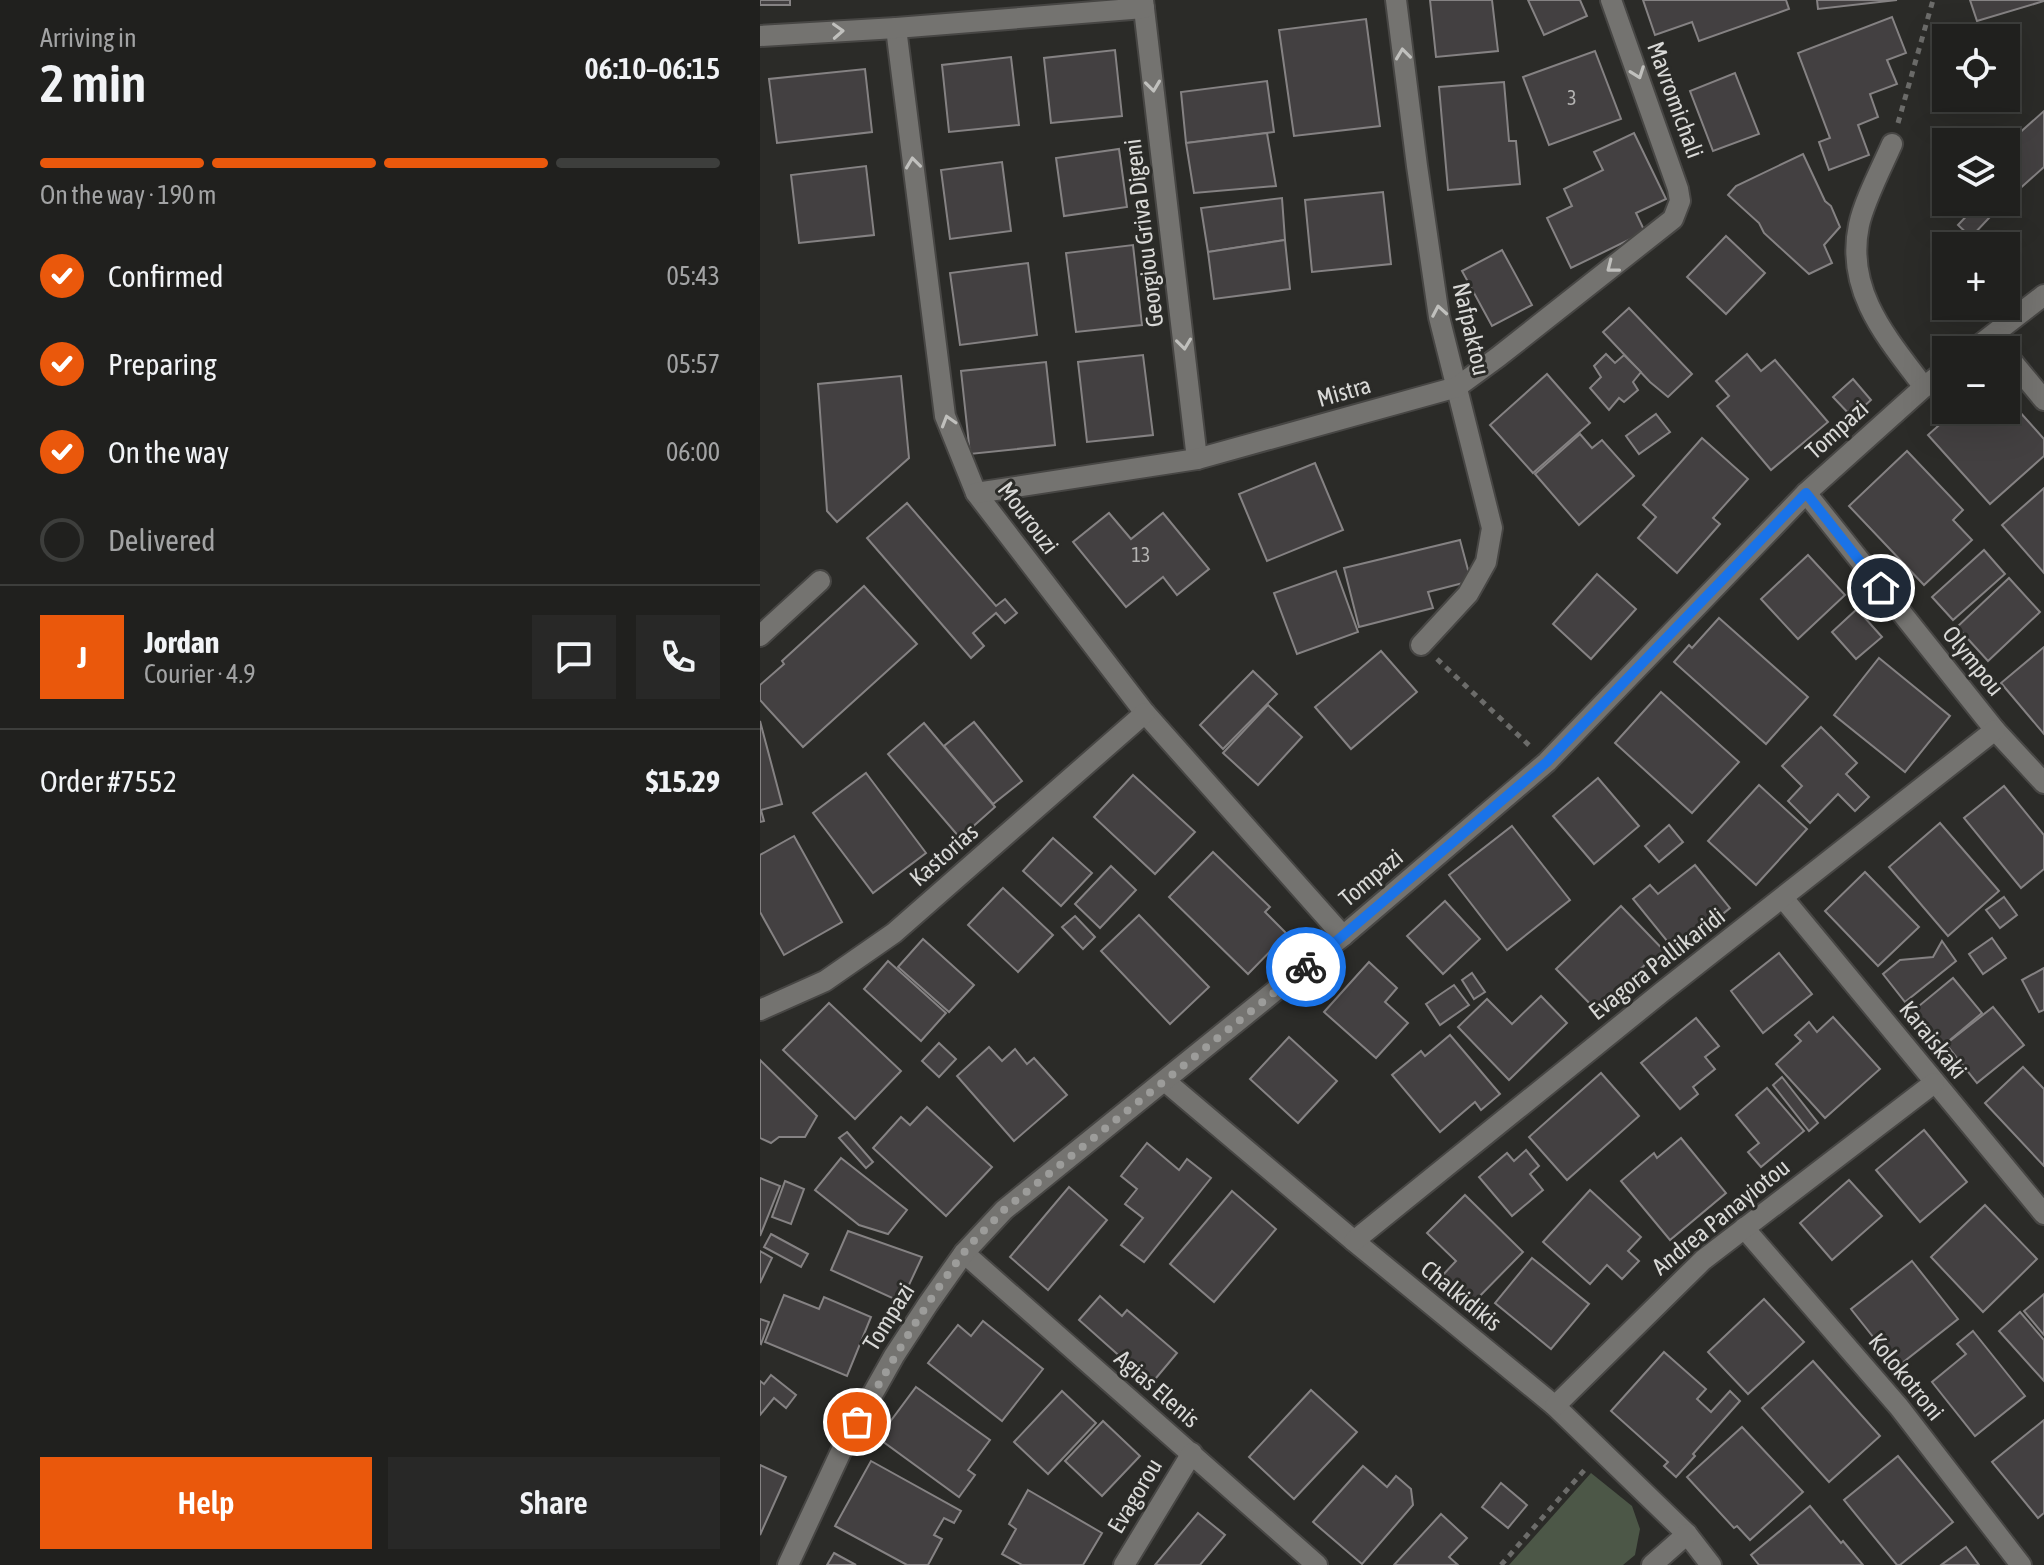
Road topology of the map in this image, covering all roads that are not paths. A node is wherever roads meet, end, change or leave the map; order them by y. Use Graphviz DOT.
graph roads {
  1 [pos="1396,0"];
  2 [pos="1611,0"];
  3 [pos="1144,4"];
  4 [pos="896,28"];
  5 [pos="760,36"];
  6 [pos="1892,144"];
  7 [pos="1673,219"];
  8 [pos="2044,295"];
  9 [pos="2009,336"];
  10 [pos="2020,371"];
  11 [pos="1932,381"];
  12 [pos="1457,387"];
  13 [pos="1924,387"];
  14 [pos="2044,400"];
  15 [pos="1197,459"];
  16 [pos="976,493"];
  17 [pos="1806,493"];
  18 [pos="820,581"];
  19 [pos="760,636"];
  20 [pos="1421,645"];
  21 [pos="1145,713"];
  22 [pos="1995,730"];
  23 [pos="2044,783"];
  24 [pos="1783,898"];
  25 [pos="1343,936"];
  26 [pos="760,1010"];
  27 [pos="1165,1081"];
  28 [pos="1934,1083"];
  29 [pos="2044,1214"];
  30 [pos="1744,1228"];
  31 [pos="1354,1241"];
  32 [pos="964,1253"];
  33 [pos="1555,1406"];
  34 [pos="1192,1453"];
  35 [pos="1687,1534"];
  36 [pos="788,1565"];
  37 [pos="1124,1565"];
  38 [pos="1317,1565"];
  39 [pos="1652,1565"];
  40 [pos="1711,1565"];
  41 [pos="2021,1565"];
  12 -- 1 [label="street, Nafpaktou, one-way"];
  2 -- 7 [label="street, Mavromichali, one-way"];
  3 -- 4 [label="street"];
  3 -- 15 [label="street, Georgiou Griva Digeni, one-way"];
  5 -- 4 [label="street, one-way"];
  16 -- 4 [label="street, Mourouzi, one-way"];
  6 -- 13 [label="street"];
  7 -- 12 [label="street, Mistra, one-way"];
  8 -- 9 [label="street"];
  10 -- 14 [label="street"];
  11 -- 13 [label="street, Tompazi"];
  12 -- 15 [label="street, Mistra"];
  12 -- 20 [label="street, Nafpaktou"];
  13 -- 17 [label="street, Tompazi"];
  15 -- 16 [label="street, Mistra"];
  16 -- 21 [label="street, Mourouzi"];
  17 -- 22 [label="street, Olympou"];
  17 -- 25 [label="street, Tompazi"];
  18 -- 19 [label="street"];
  21 -- 25 [label="street, Mourouzi"];
  21 -- 26 [label="street, Kastorias"];
  22 -- 23 [label="street, Olympou"];
  22 -- 24 [label="street, Evagora Pallikaridi"];
  24 -- 28 [label="street, Karaiskaki"];
  24 -- 31 [label="street, Evagora Pallikaridi"];
  25 -- 27 [label="street, Tompazi"];
  27 -- 31 [label="street, Chalkidikis"];
  27 -- 32 [label="street, Tompazi"];
  28 -- 29 [label="street, Karaiskaki"];
  28 -- 30 [label="street, Andrea Panayiotou"];
  30 -- 33 [label="street, Andrea Panayiotou"];
  30 -- 41 [label="street, Kolokotroni"];
  31 -- 33 [label="street, Chalkidikis"];
  32 -- 34 [label="street, Agias Elenis"];
  32 -- 36 [label="street, Tompazi"];
  33 -- 35 [label="street, Chalkidikis"];
  34 -- 37 [label="street, Evagorou"];
  34 -- 38 [label="street, Agias Elenis"];
  35 -- 39 [label="street"];
  35 -- 40 [label="street, Chalkidikis"];
}
